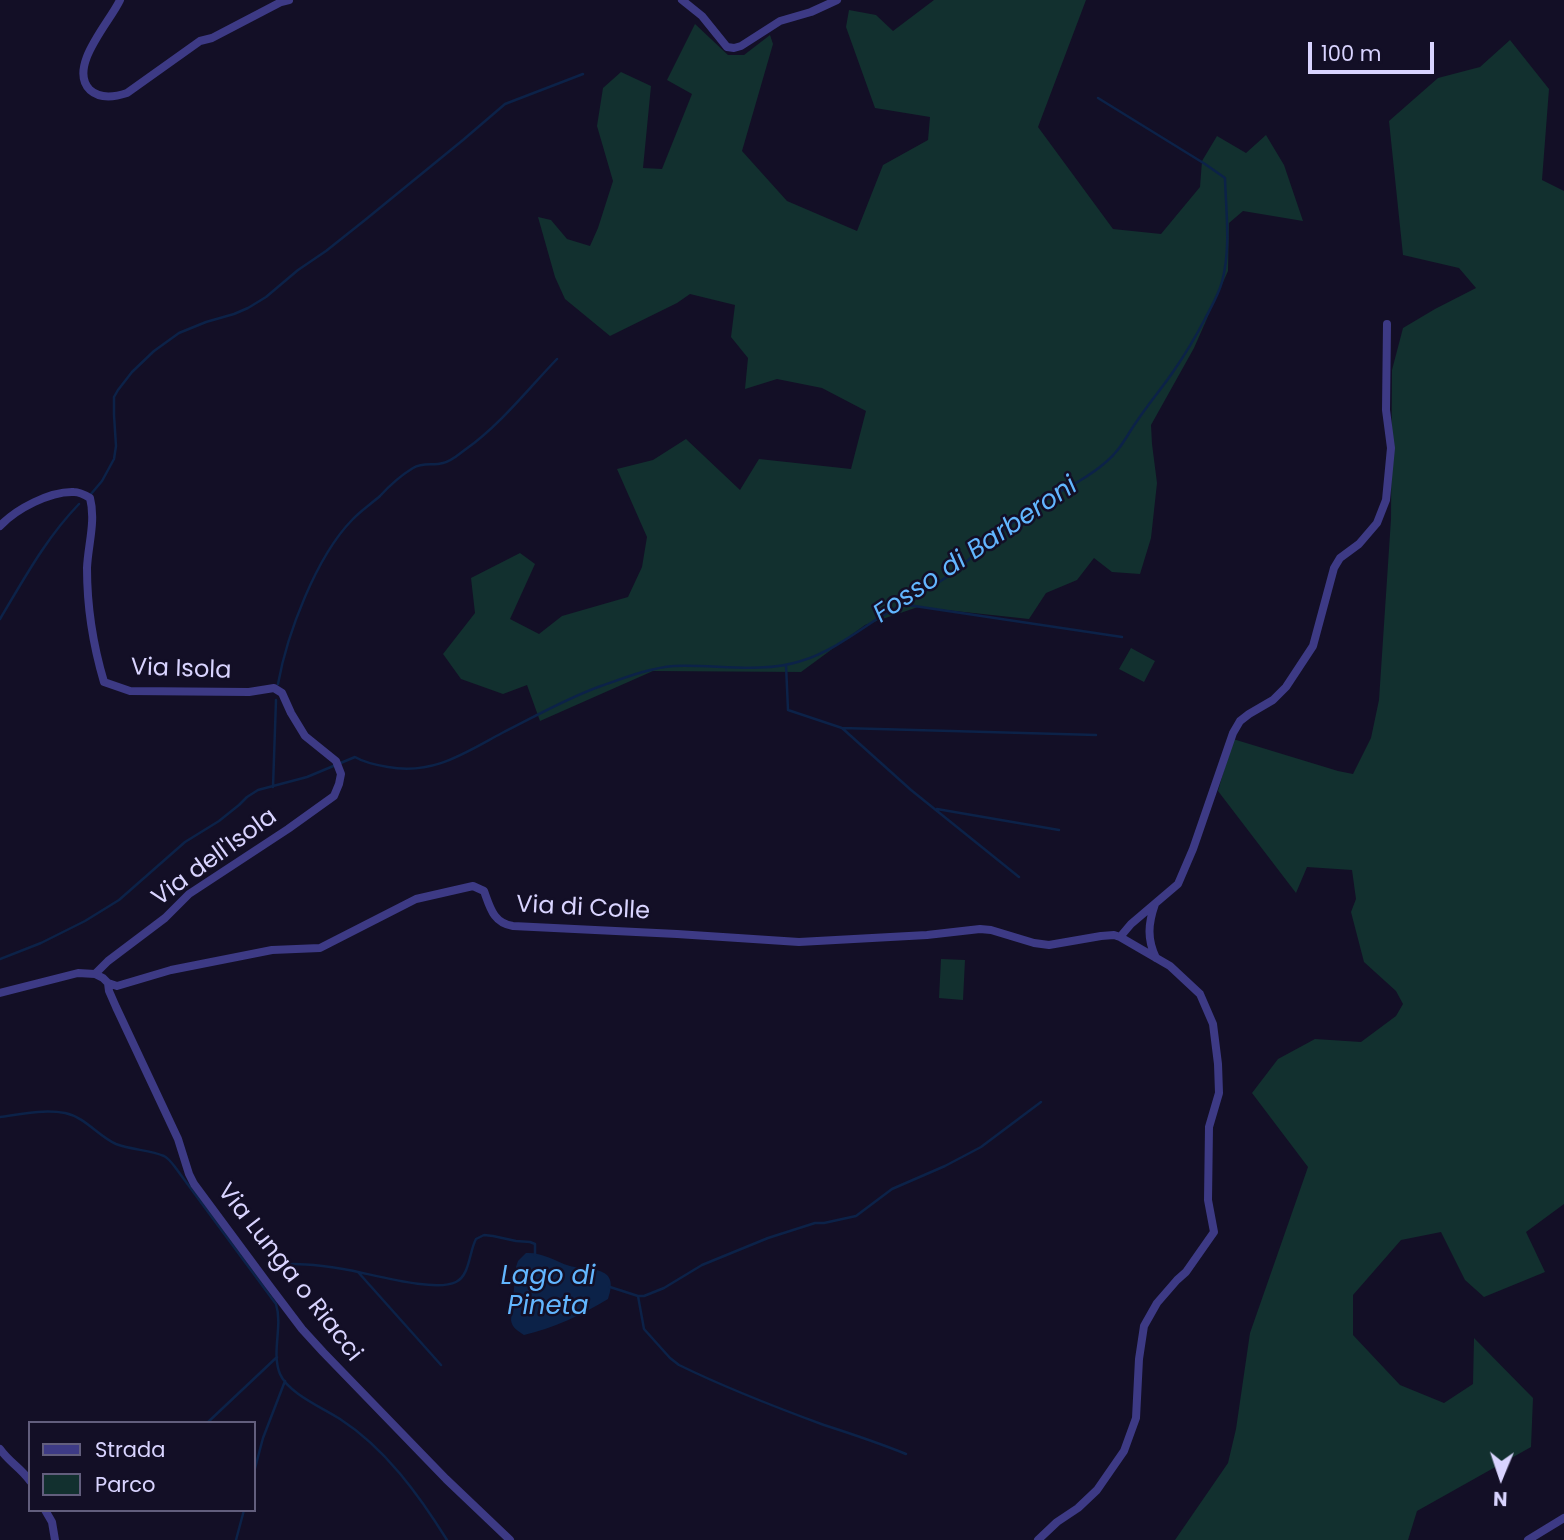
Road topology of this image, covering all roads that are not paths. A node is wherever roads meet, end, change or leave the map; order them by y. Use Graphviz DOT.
graph roads {
  1 [pos="120,0"];
  2 [pos="289,0"];
  3 [pos="682,0"];
  4 [pos="837,0"];
  5 [pos="1387,324"];
  6 [pos="0,526"];
  7 [pos="338,766"];
  8 [pos="1156,904"];
  9 [pos="1121,937"];
  10 [pos="1156,958"];
  11 [pos="95,974"];
  12 [pos="108,983"];
  13 [pos="0,993"];
  14 [pos="0,1449"];
  15 [pos="28,1478"];
  16 [pos="46,1512"];
  17 [pos="1564,1518"];
  18 [pos="55,1540"];
  19 [pos="510,1540"];
  20 [pos="1038,1540"];
  21 [pos="1528,1540"];
  1 -- 2 [label="street"];
  3 -- 4 [label="street"];
  5 -- 8 [label="street"];
  6 -- 7 [label="street, Via Isola"];
  7 -- 11 [label="street, Via dell'Isola"];
  8 -- 9 [label="street"];
  8 -- 10 [label="street"];
  9 -- 10 [label="street"];
  9 -- 12 [label="street, Via di Colle"];
  10 -- 20 [label="street"];
  11 -- 12 [label="street"];
  11 -- 13 [label="street"];
  12 -- 19 [label="street, Via Lunga o Riacci"];
  14 -- 15 [label="street"];
  16 -- 18 [label="street"];
  17 -- 21 [label="street"];
}
